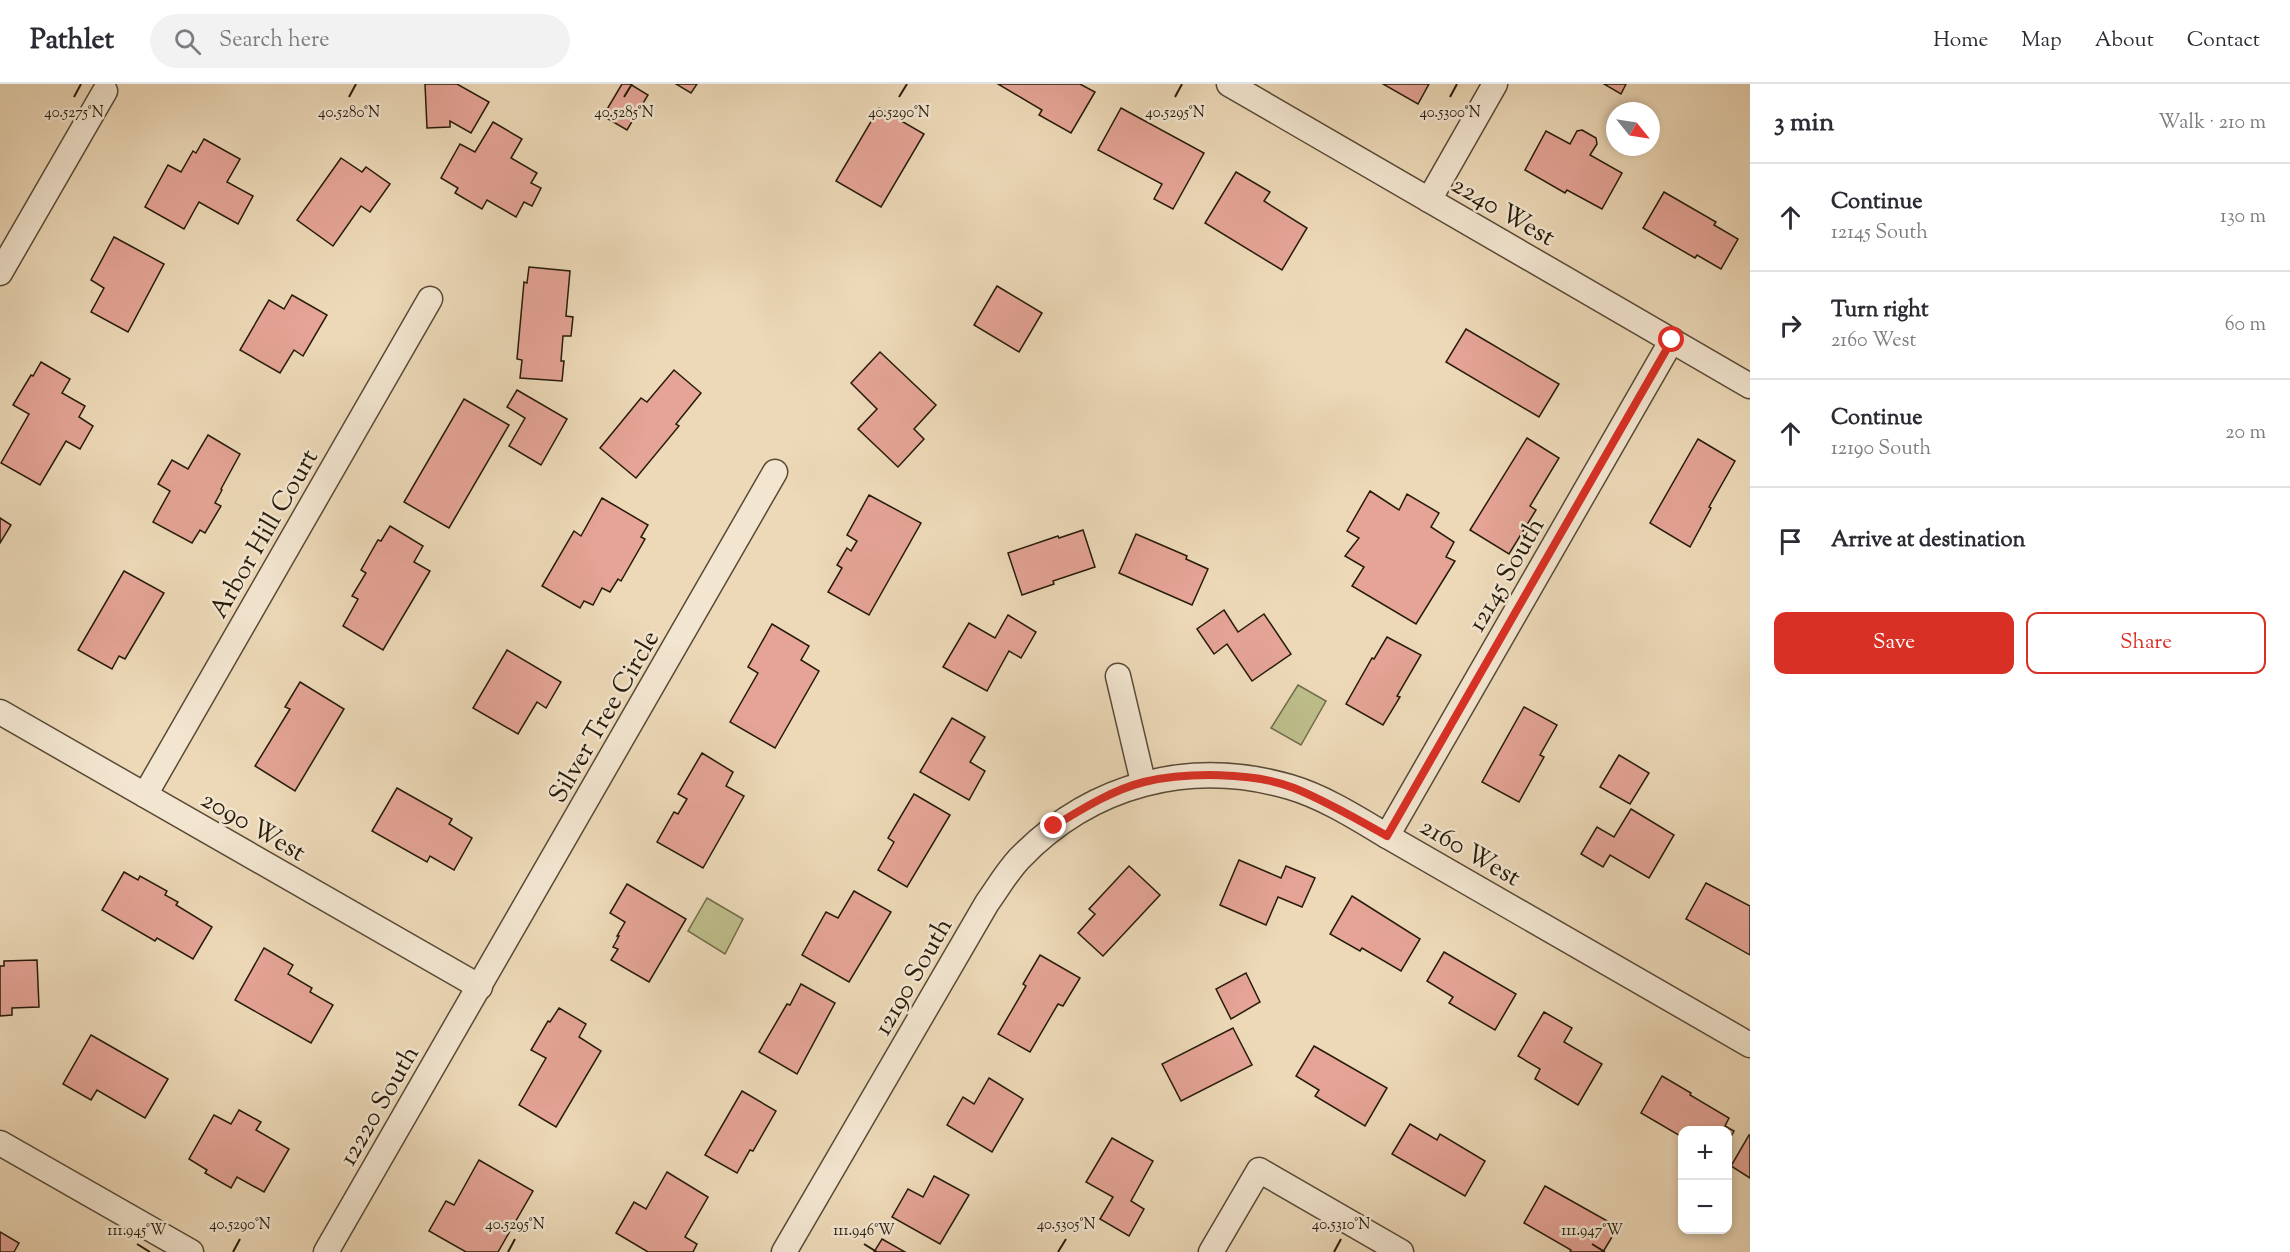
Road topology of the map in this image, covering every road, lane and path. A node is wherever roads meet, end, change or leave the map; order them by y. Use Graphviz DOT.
graph roads {
  1 [pos="1229,84"];
  2 [pos="1495,84"];
  3 [pos="105,91"];
  4 [pos="1429,200"];
  5 [pos="0,273"];
  6 [pos="429,299"];
  7 [pos="1672,340"];
  8 [pos="1750,386"];
  9 [pos="776,472"];
  10 [pos="1118,676"];
  11 [pos="0,712"];
  12 [pos="1143,782"];
  13 [pos="145,795"];
  14 [pos="1387,836"];
  15 [pos="480,987"];
  16 [pos="1750,1045"];
  17 [pos="0,1143"];
  18 [pos="191,1252"];
  19 [pos="326,1252"];
  20 [pos="784,1252"];
  21 [pos="1211,1252"];
  22 [pos="1401,1252"];
  1 -- 4 [label="street, 2240 West"];
  2 -- 4 [label="street"];
  3 -- 5 [label="street"];
  4 -- 7 [label="street, 2240 West"];
  6 -- 13 [label="street, Arbor Hill Court"];
  7 -- 8 [label="street, 2240 West"];
  7 -- 14 [label="street, 12145 South"];
  9 -- 15 [label="street, Silver Tree Circle"];
  10 -- 12 [label="street"];
  11 -- 13 [label="street, 2090 West"];
  12 -- 14 [label="street, 2160 West"];
  12 -- 20 [label="street, 12190 South"];
  13 -- 15 [label="street, 2090 West"];
  14 -- 16 [label="street, 2160 West"];
  15 -- 19 [label="street, 12220 South"];
  17 -- 18 [label="street"];
  21 -- 22 [label="street"];
}
